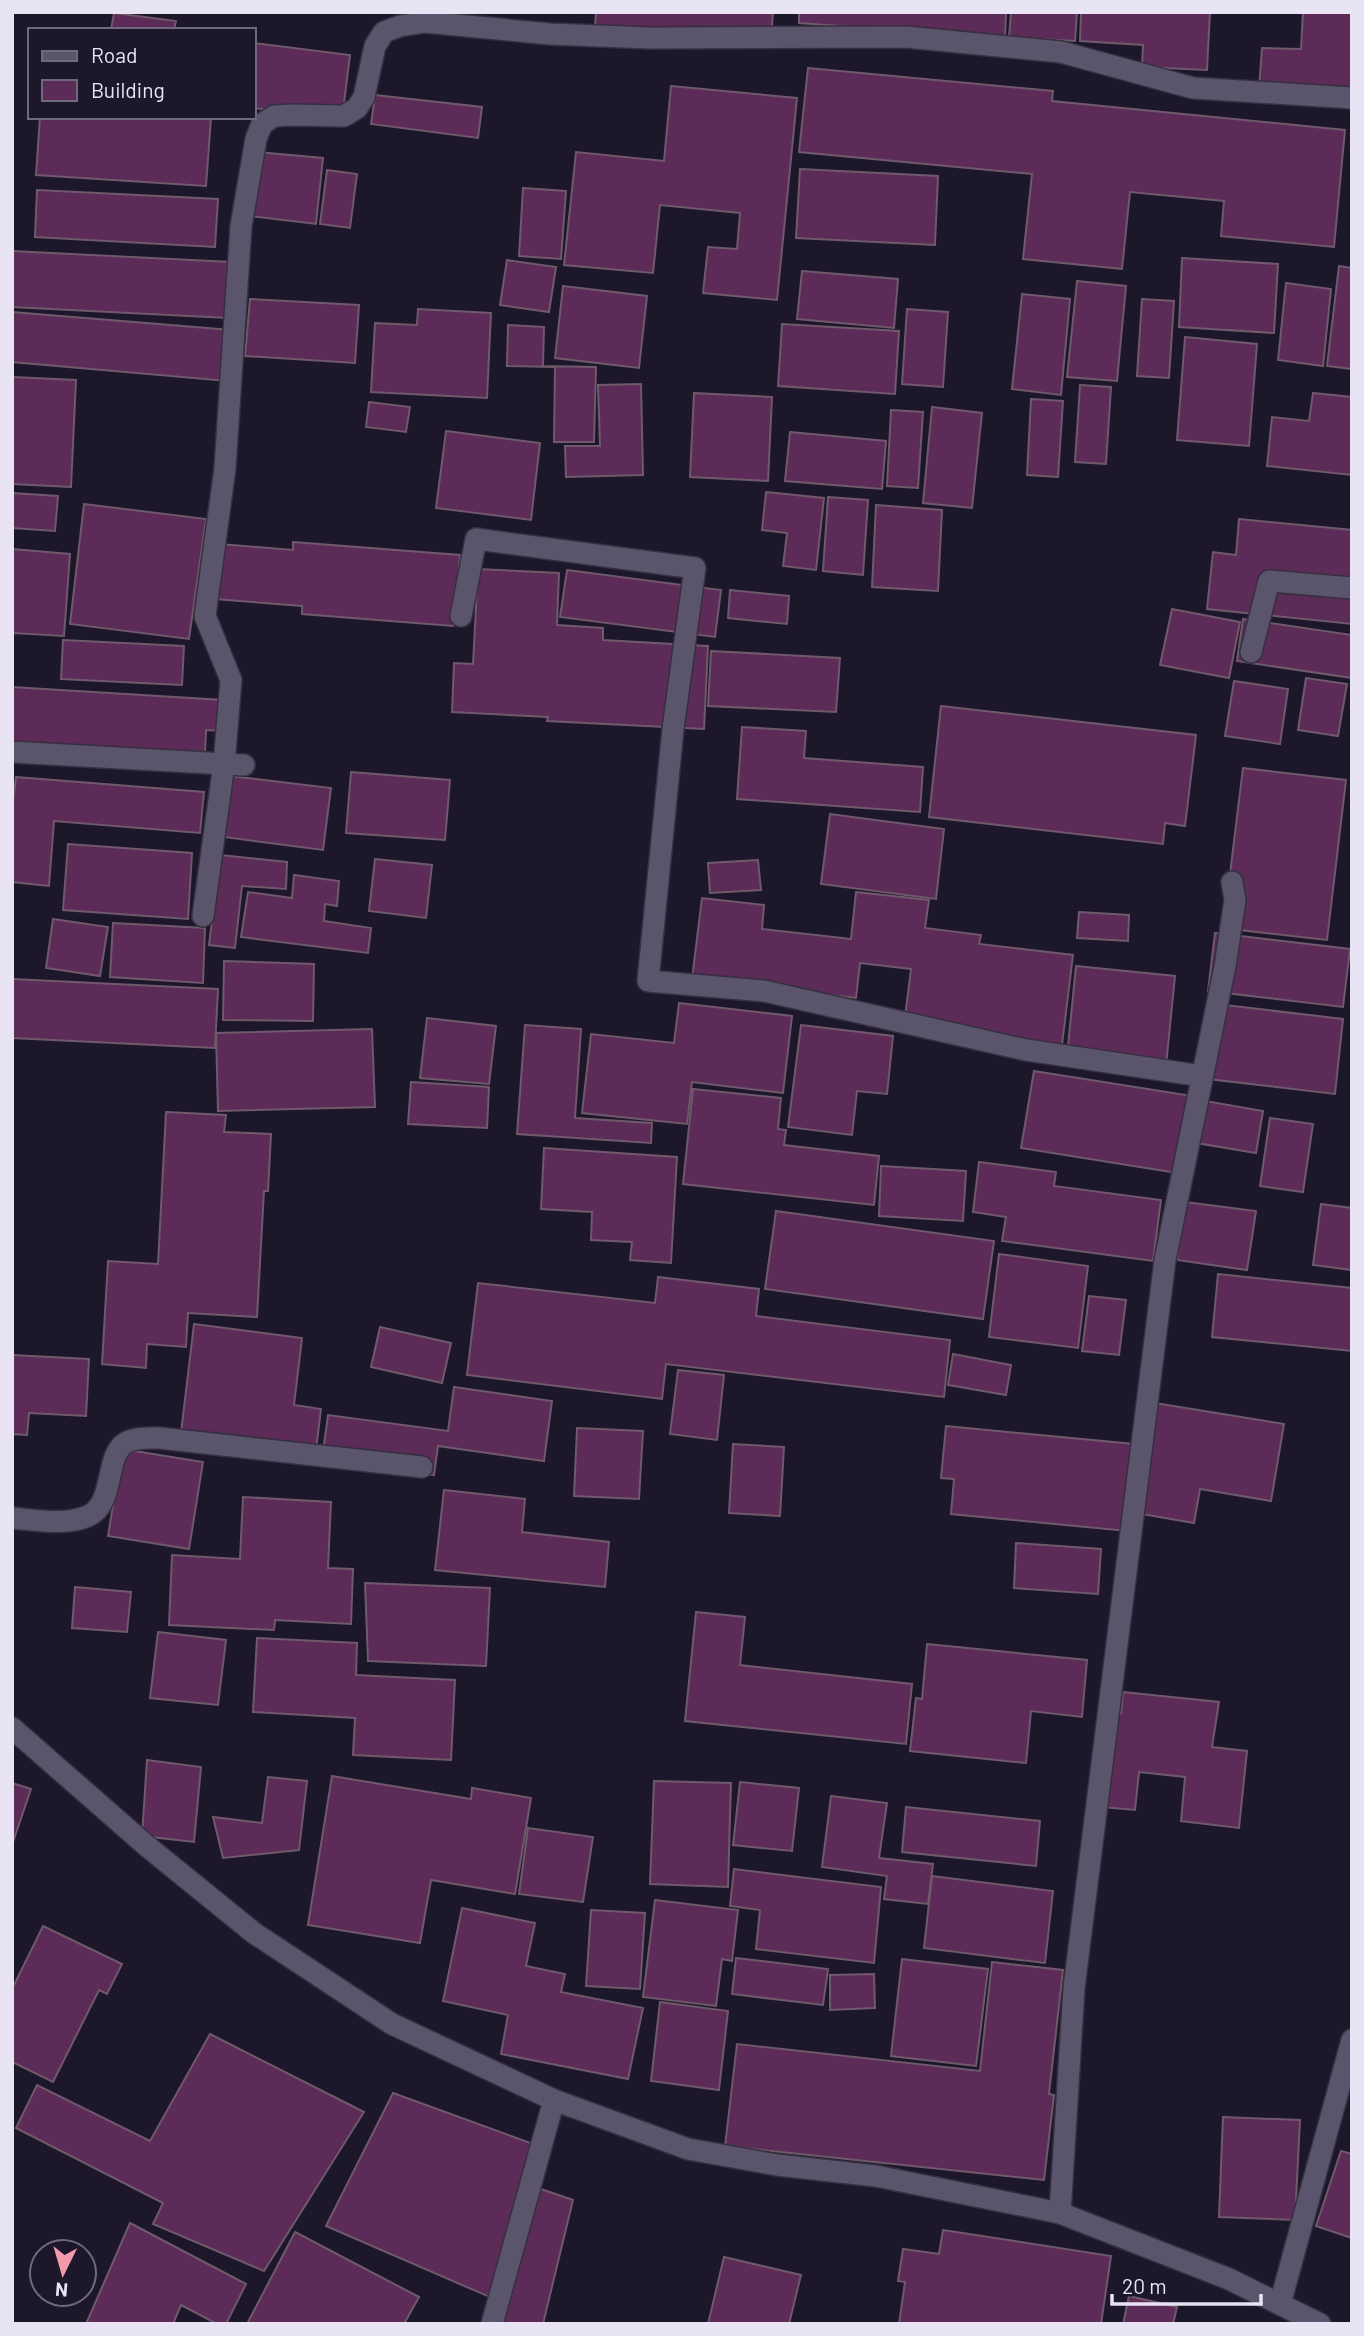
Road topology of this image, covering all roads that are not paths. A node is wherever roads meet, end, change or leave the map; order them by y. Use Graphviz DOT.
graph roads {
  1 [pos="1352,98"];
  2 [pos="1352,588"];
  3 [pos="461,616"];
  4 [pos="1251,652"];
  5 [pos="12,752"];
  6 [pos="234,764"];
  7 [pos="1232,882"];
  8 [pos="204,916"];
  9 [pos="1202,1076"];
  10 [pos="422,1467"];
  11 [pos="12,1518"];
  12 [pos="12,1728"];
  13 [pos="1352,2040"];
  14 [pos="554,2100"];
  15 [pos="1060,2213"];
  16 [pos="1280,2304"];
  17 [pos="492,2324"];
  18 [pos="1320,2324"];
  1 -- 6 [label="street"];
  2 -- 4 [label="street"];
  3 -- 9 [label="street"];
  5 -- 6 [label="street"];
  6 -- 8 [label="street"];
  7 -- 9 [label="street"];
  9 -- 15 [label="street"];
  10 -- 11 [label="street"];
  12 -- 14 [label="street"];
  13 -- 16 [label="street"];
  14 -- 15 [label="street"];
  14 -- 17 [label="street"];
  15 -- 16 [label="street"];
  16 -- 18 [label="street"];
}
